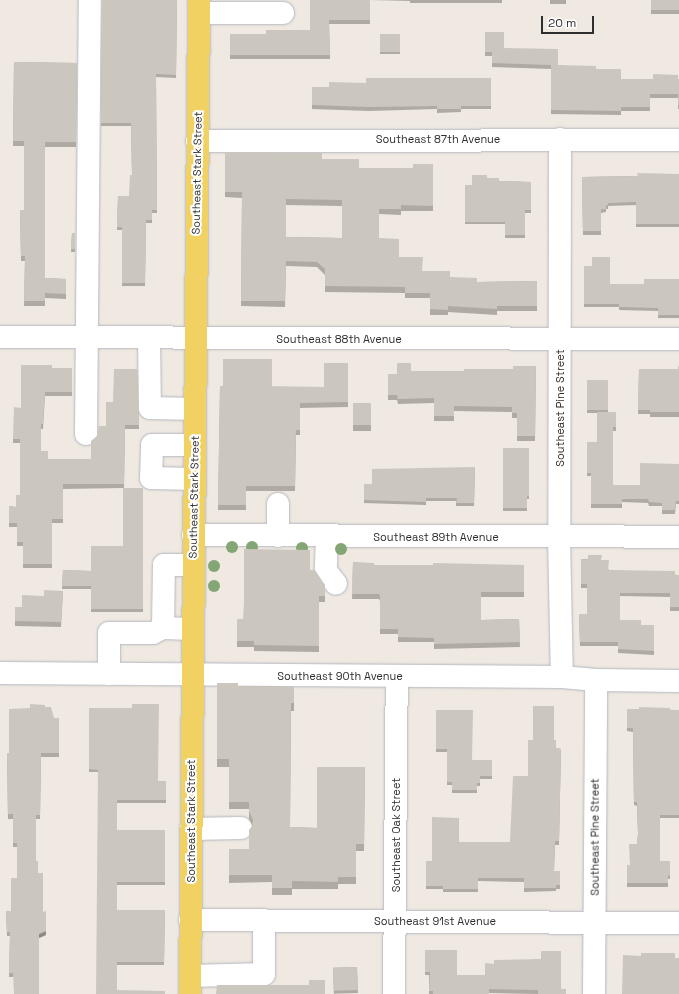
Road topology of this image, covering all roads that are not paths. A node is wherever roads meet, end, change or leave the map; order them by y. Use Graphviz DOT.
graph roads {
  1 [pos="90,0"];
  2 [pos="199,7"];
  3 [pos="283,13"];
  4 [pos="560,139"];
  5 [pos="679,140"];
  6 [pos="198,141"];
  7 [pos="0,337"];
  8 [pos="88,337"];
  9 [pos="149,338"];
  10 [pos="195,338"];
  11 [pos="560,339"];
  12 [pos="679,339"];
  13 [pos="194,409"];
  14 [pos="86,434"];
  15 [pos="194,445"];
  16 [pos="194,479"];
  17 [pos="278,504"];
  18 [pos="193,535"];
  19 [pos="278,536"];
  20 [pos="327,536"];
  21 [pos="679,537"];
  22 [pos="559,538"];
  23 [pos="193,565"];
  24 [pos="336,584"];
  25 [pos="163,628"];
  26 [pos="192,629"];
  27 [pos="0,674"];
  28 [pos="109,674"];
  29 [pos="192,675"];
  30 [pos="397,676"];
  31 [pos="562,677"];
  32 [pos="596,680"];
  33 [pos="679,681"];
  34 [pos="241,828"];
  35 [pos="191,829"];
  36 [pos="190,920"];
  37 [pos="264,920"];
  38 [pos="395,921"];
  39 [pos="594,922"];
  40 [pos="679,923"];
  41 [pos="190,985"];
  42 [pos="394,994"];
  43 [pos="594,994"];
  1 -- 8 [label="street"];
  2 -- 3 [label="street"];
  2 -- 6 [label="main road, Southeast Stark Street"];
  4 -- 5 [label="street, Southeast 87th Avenue"];
  4 -- 6 [label="street, Southeast 87th Avenue"];
  4 -- 11 [label="street, Southeast Pine Street"];
  6 -- 10 [label="main road, Southeast Stark Street"];
  7 -- 8 [label="street, Southeast 88th Avenue"];
  8 -- 9 [label="street, Southeast 88th Avenue"];
  8 -- 14 [label="street"];
  9 -- 10 [label="street, Southeast 88th Avenue"];
  9 -- 13 [label="street"];
  10 -- 11 [label="street, Southeast 88th Avenue"];
  10 -- 13 [label="main road, Southeast Stark Street"];
  11 -- 12 [label="street, Southeast 88th Avenue"];
  11 -- 22 [label="street, Southeast Pine Street"];
  13 -- 15 [label="main road, Southeast Stark Street"];
  15 -- 16 [label="main road, Southeast Stark Street"];
  15 -- 16 [label="street"];
  16 -- 18 [label="main road, Southeast Stark Street"];
  17 -- 19 [label="street"];
  18 -- 19 [label="street, Southeast 89th Avenue"];
  18 -- 23 [label="main road, Southeast Stark Street"];
  19 -- 20 [label="street, Southeast 89th Avenue"];
  20 -- 22 [label="street, Southeast 89th Avenue"];
  20 -- 24 [label="street"];
  21 -- 22 [label="street, Southeast 89th Avenue"];
  22 -- 31 [label="street, Southeast Pine Street"];
  23 -- 25 [label="street"];
  23 -- 26 [label="main road, Southeast Stark Street"];
  25 -- 26 [label="street"];
  25 -- 28 [label="street"];
  26 -- 29 [label="main road, Southeast Stark Street"];
  27 -- 28 [label="street, Southeast 90th Avenue"];
  28 -- 29 [label="street, Southeast 90th Avenue"];
  29 -- 30 [label="street, Southeast 90th Avenue"];
  29 -- 35 [label="main road, Southeast Stark Street"];
  30 -- 31 [label="street, Southeast 90th Avenue"];
  30 -- 38 [label="street, Southeast Oak Street"];
  31 -- 32 [label="street, Southeast 90th Avenue"];
  32 -- 33 [label="street, Southeast 90th Avenue"];
  32 -- 39 [label="street, Southeast Pine Street"];
  34 -- 35 [label="street"];
  35 -- 36 [label="main road, Southeast Stark Street"];
  36 -- 37 [label="street, Southeast 91st Avenue"];
  36 -- 41 [label="main road, Southeast Stark Street"];
  37 -- 38 [label="street, Southeast 91st Avenue"];
  37 -- 41 [label="street"];
  38 -- 39 [label="street, Southeast 91st Avenue"];
  38 -- 42 [label="street, Southeast Oak Street"];
  39 -- 40 [label="street, Southeast 91st Avenue"];
  39 -- 43 [label="street, Southeast Pine Street"];
}
